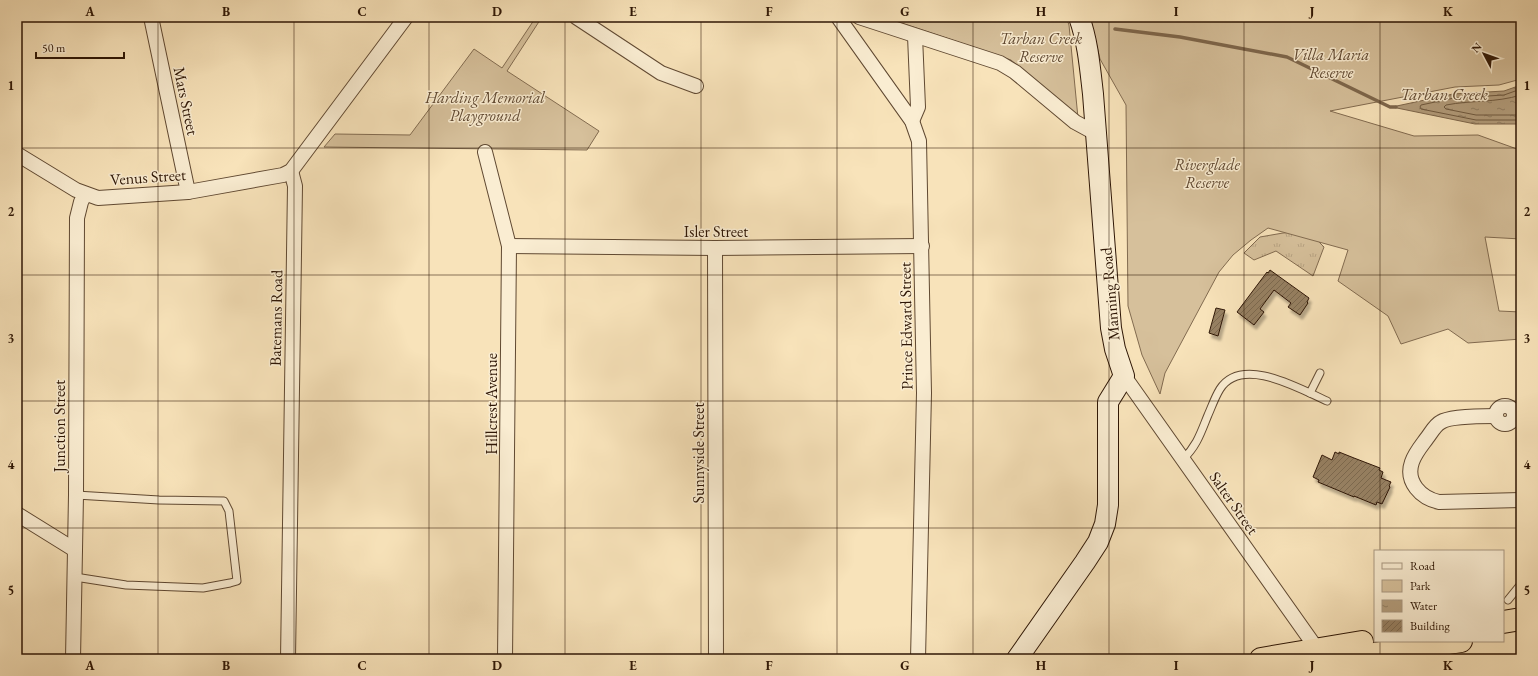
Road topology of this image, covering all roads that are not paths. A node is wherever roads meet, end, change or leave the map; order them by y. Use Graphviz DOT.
graph roads {
  1 [pos="151,17"];
  2 [pos="406,17"];
  3 [pos="576,17"];
  4 [pos="838,17"];
  5 [pos="859,17"];
  6 [pos="1079,17"];
  7 [pos="915,36"];
  8 [pos="696,86"];
  9 [pos="912,121"];
  10 [pos="1097,134"];
  11 [pos="485,152"];
  12 [pos="17,154"];
  13 [pos="290,171"];
  14 [pos="188,192"];
  15 [pos="85,194"];
  16 [pos="509,246"];
  17 [pos="922,246"];
  18 [pos="715,248"];
  19 [pos="1320,373"];
  20 [pos="1124,376"];
  21 [pos="1310,393"];
  22 [pos="1327,401"];
  23 [pos="1496,416"];
  24 [pos="1183,460"];
  25 [pos="76,495"];
  26 [pos="1521,500"];
  27 [pos="17,514"];
  28 [pos="75,550"];
  29 [pos="75,577"];
  30 [pos="1521,584"];
  31 [pos="1508,600"];
  32 [pos="1521,619"];
  33 [pos="1504,622"];
  34 [pos="1521,631"];
  35 [pos="1504,634"];
  36 [pos="1374,640"];
  37 [pos="1454,642"];
  38 [pos="1317,649"];
  39 [pos="73,659"];
  40 [pos="288,659"];
  41 [pos="506,659"];
  42 [pos="716,659"];
  43 [pos="918,659"];
  44 [pos="1017,659"];
  45 [pos="1261,659"];
  46 [pos="1342,659"];
  1 -- 14 [label="street, Mars Street"];
  2 -- 13 [label="street"];
  3 -- 8 [label="street"];
  4 -- 9 [label="street, Prince Edward Street"];
  5 -- 7 [label="street"];
  6 -- 10 [label="street, Manning Road"];
  7 -- 9 [label="street"];
  7 -- 10 [label="street"];
  9 -- 17 [label="street, Prince Edward Street"];
  10 -- 20 [label="street, Manning Road"];
  11 -- 16 [label="street, Hillcrest Avenue"];
  12 -- 15 [label="street, Venus Street"];
  13 -- 14 [label="street, Venus Street"];
  13 -- 40 [label="street, Batemans Road"];
  14 -- 15 [label="street, Venus Street"];
  15 -- 25 [label="street, Junction Street"];
  16 -- 18 [label="street, Isler Street"];
  16 -- 41 [label="street, Hillcrest Avenue"];
  17 -- 18 [label="street, Isler Street"];
  17 -- 43 [label="street, Prince Edward Street"];
  18 -- 42 [label="street, Sunnyside Street"];
  19 -- 21 [label="lane"];
  20 -- 24 [label="street, Salter Street"];
  20 -- 44 [label="street"];
  21 -- 22 [label="lane"];
  21 -- 24 [label="lane"];
  23 -- 26 [label="street"];
  24 -- 38 [label="street, Salter Street"];
  25 -- 28 [label="street, Junction Street"];
  25 -- 29 [label="lane"];
  27 -- 28 [label="street"];
  28 -- 29 [label="street, Junction Street"];
  29 -- 39 [label="street, Junction Street"];
  30 -- 31 [label="lane"];
  32 -- 33 [label="highway"];
  34 -- 35 [label="highway"];
  36 -- 38 [label="highway"];
  37 -- 46 [label="highway"];
  38 -- 45 [label="highway"];
}
